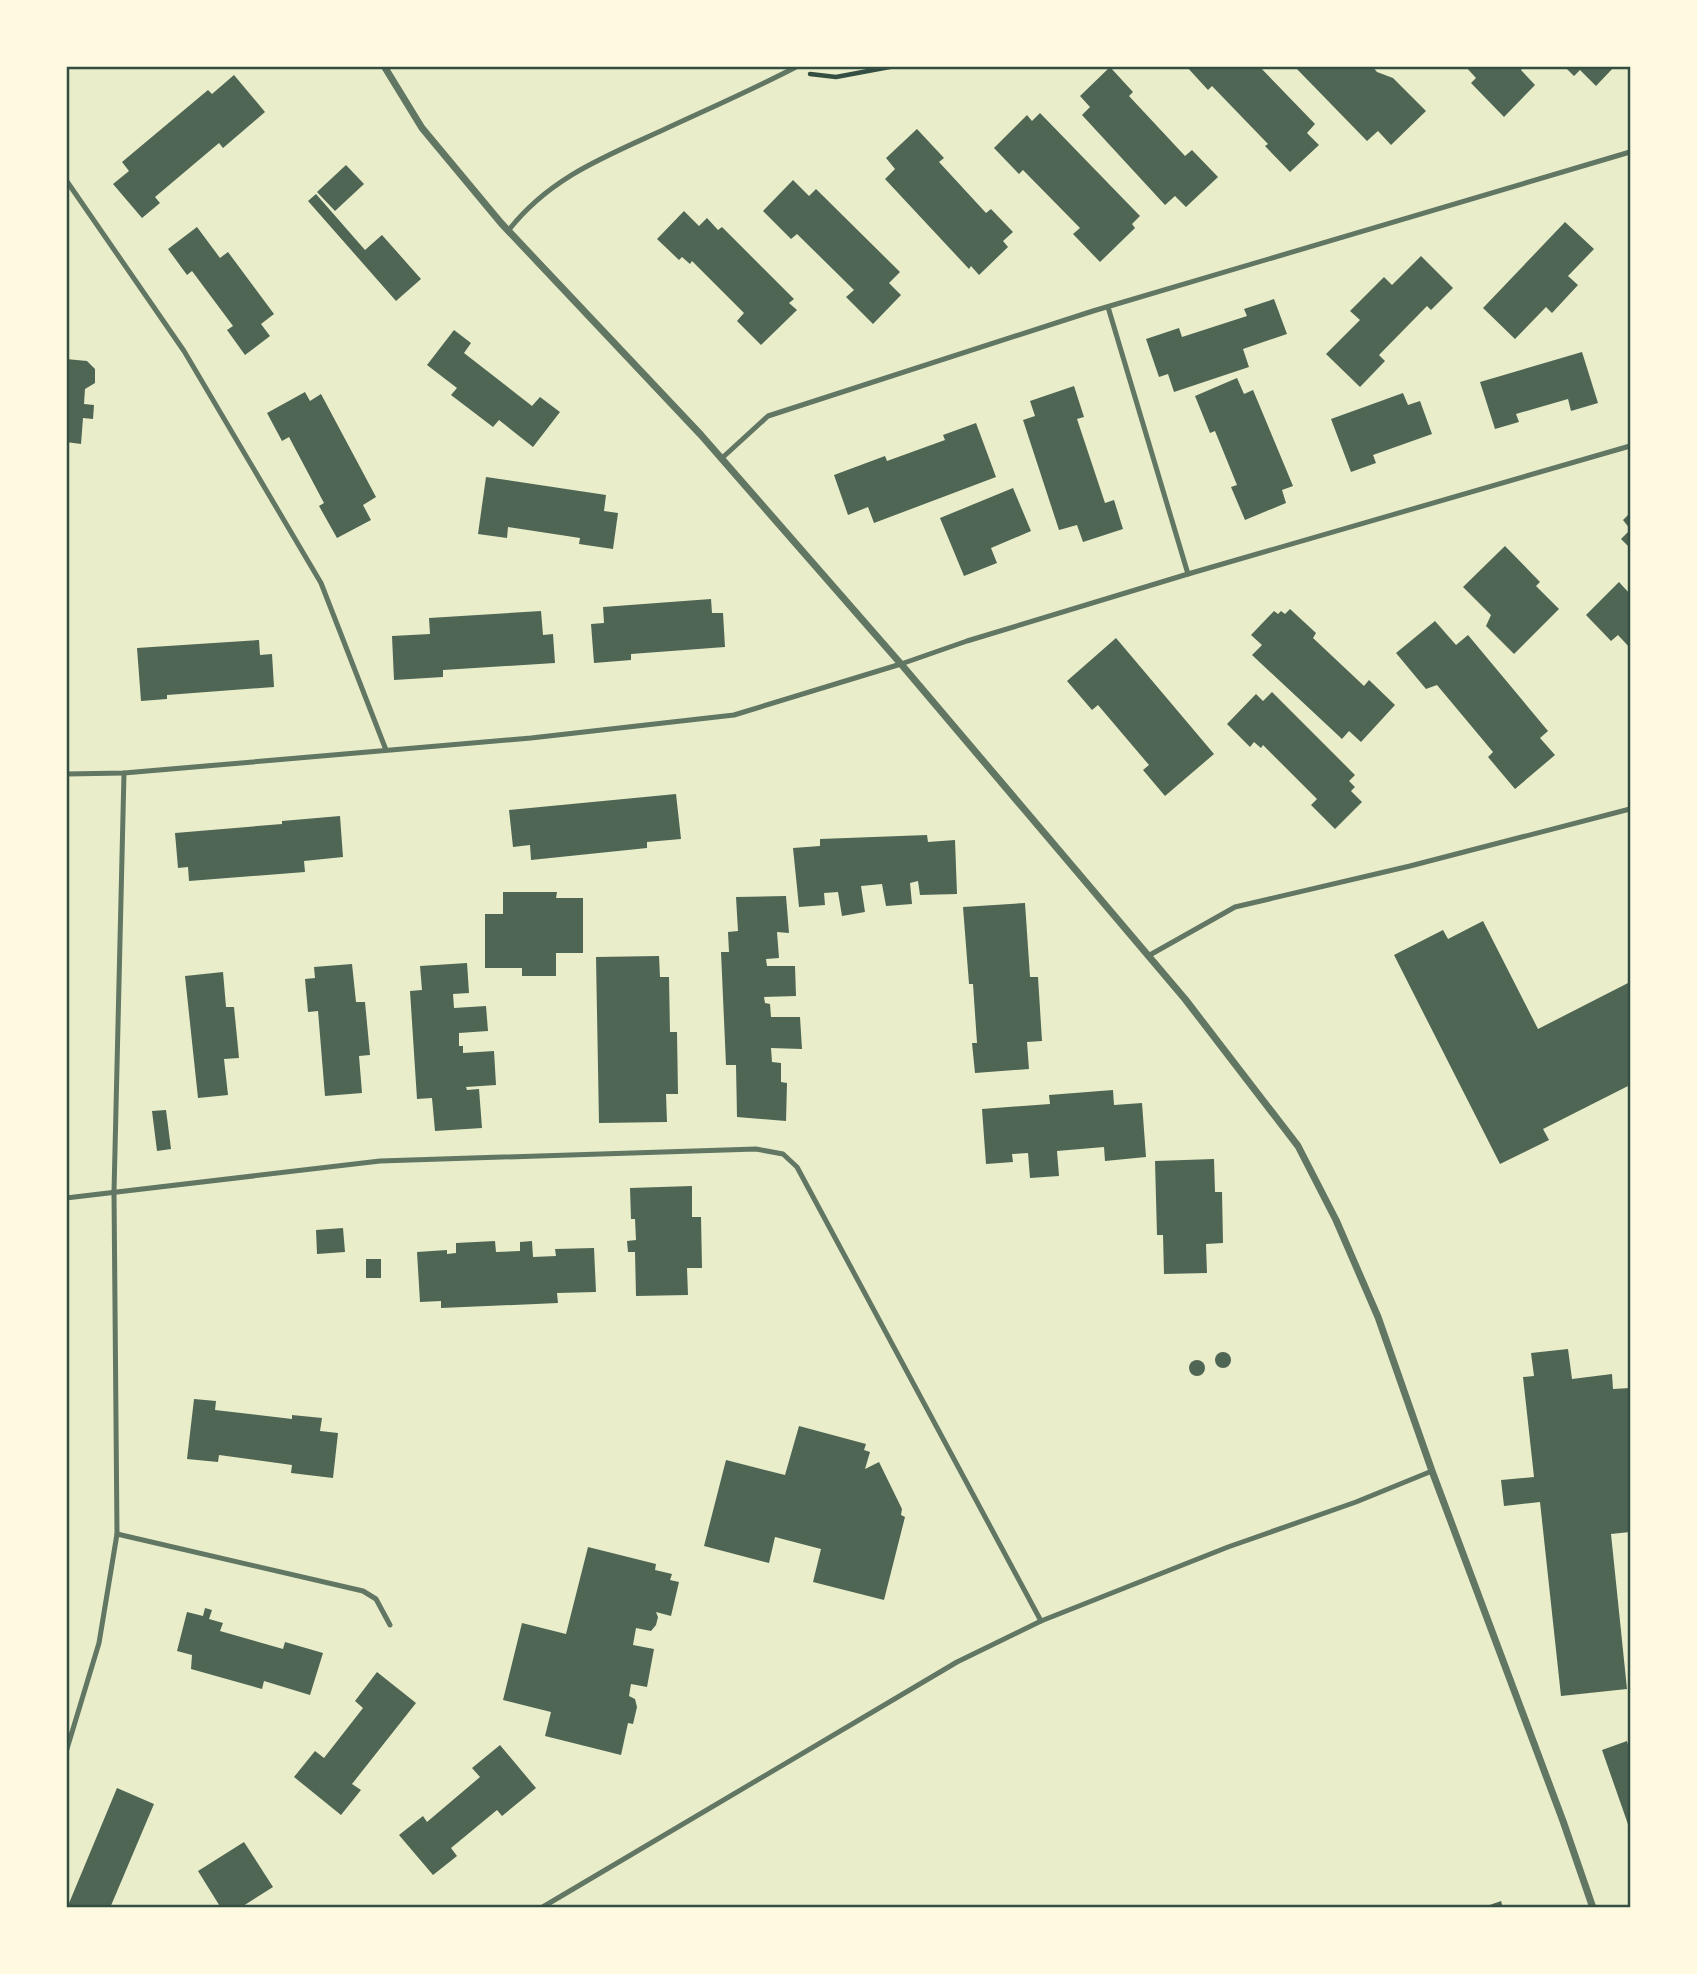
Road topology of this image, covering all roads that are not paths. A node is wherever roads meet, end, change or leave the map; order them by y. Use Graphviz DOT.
graph roads {
  1 [pos="384,66"];
  2 [pos="798,66"];
  3 [pos="1630,152"];
  4 [pos="66,180"];
  5 [pos="508,230"];
  6 [pos="1108,307"];
  7 [pos="1630,446"];
  8 [pos="721,459"];
  9 [pos="1188,574"];
  10 [pos="901,664"];
  11 [pos="386,750"];
  12 [pos="124,773"];
  13 [pos="66,774"];
  14 [pos="1630,809"];
  15 [pos="1148,956"];
  16 [pos="114,1192"];
  17 [pos="66,1198"];
  18 [pos="1432,1471"];
  19 [pos="117,1534"];
  20 [pos="1041,1621"];
  21 [pos="390,1625"];
  22 [pos="66,1752"];
  23 [pos="541,1908"];
  24 [pos="1593,1908"];
  1 -- 5 [label="street"];
  2 -- 5 [label="lane"];
  3 -- 6 [label="lane"];
  4 -- 11 [label="lane"];
  5 -- 8 [label="street"];
  6 -- 8 [label="lane"];
  6 -- 9 [label="lane"];
  7 -- 9 [label="lane"];
  8 -- 10 [label="street"];
  9 -- 10 [label="lane"];
  10 -- 11 [label="lane"];
  10 -- 15 [label="street"];
  11 -- 12 [label="lane"];
  12 -- 13 [label="lane"];
  12 -- 16 [label="lane"];
  14 -- 15 [label="lane"];
  15 -- 18 [label="street"];
  16 -- 17 [label="lane"];
  16 -- 19 [label="lane"];
  16 -- 20 [label="lane"];
  18 -- 20 [label="lane"];
  18 -- 24 [label="street"];
  19 -- 21 [label="lane"];
  19 -- 22 [label="lane"];
  20 -- 23 [label="lane"];
}
